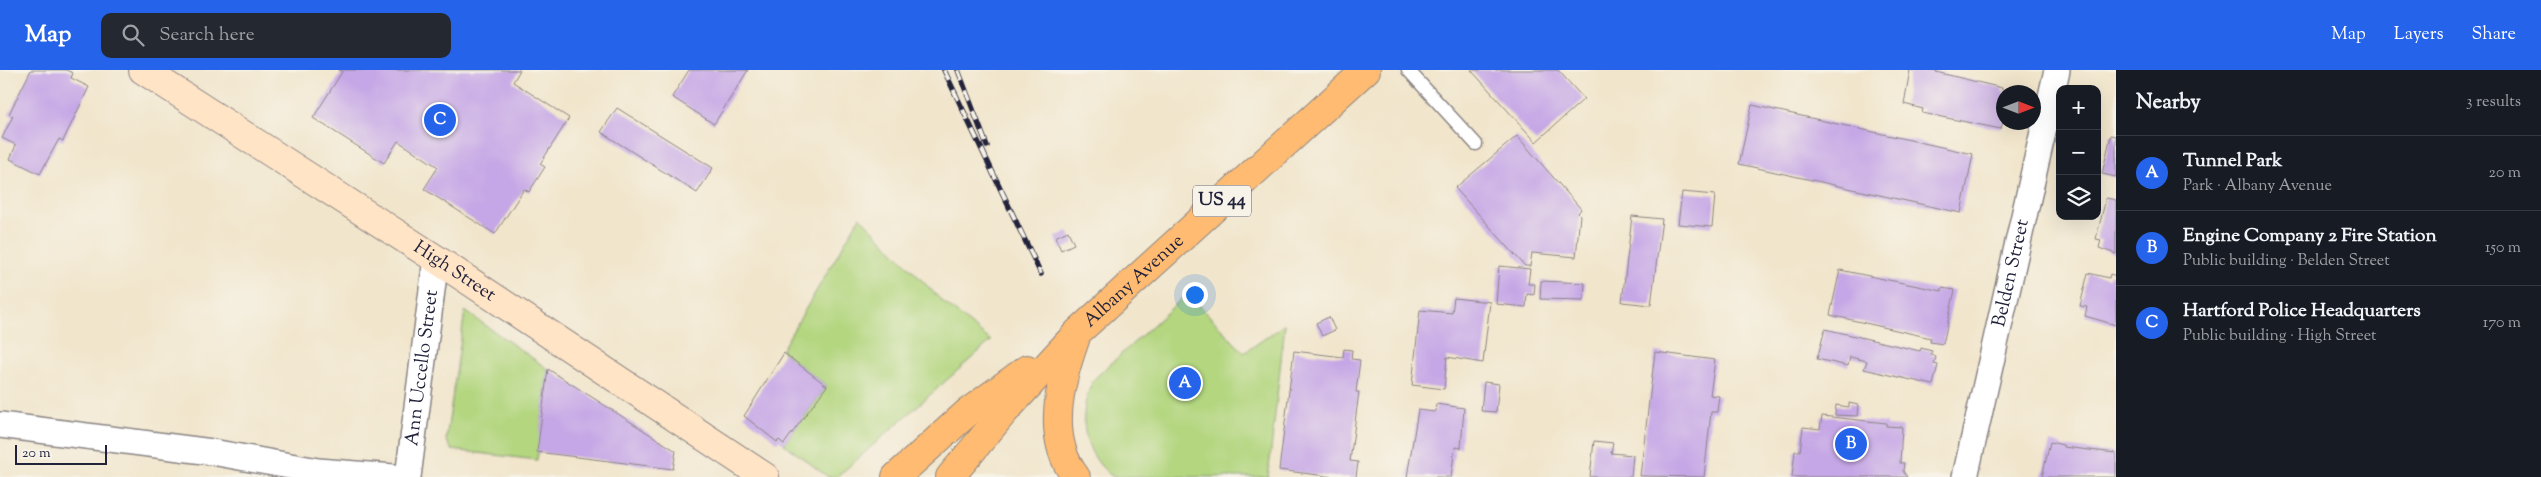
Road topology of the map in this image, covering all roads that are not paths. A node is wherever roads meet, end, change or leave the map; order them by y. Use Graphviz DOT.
graph roads {
  1 [pos="143,70"];
  2 [pos="1366,70"];
  3 [pos="1408,70"];
  4 [pos="2057,70"];
  5 [pos="1476,144"];
  6 [pos="436,259"];
  7 [pos="1078,331"];
  8 [pos="0,425"];
  9 [pos="394,477"];
  10 [pos="408,477"];
  11 [pos="765,477"];
  12 [pos="896,477"];
  13 [pos="950,477"];
  14 [pos="1076,477"];
  15 [pos="1964,477"];
  1 -- 6 [label="street, High Street"];
  2 -- 7 [label="highway, Albany Avenue / US 44"];
  3 -- 5 [label="lane"];
  4 -- 15 [label="street, Belden Street"];
  6 -- 10 [label="street, Ann Uccello Street"];
  6 -- 11 [label="street, High Street"];
  7 -- 12 [label="highway, Albany Avenue / US 44"];
  7 -- 13 [label="highway, Albany Avenue / US 44"];
  7 -- 14 [label="highway"];
  8 -- 9 [label="street"];
}
